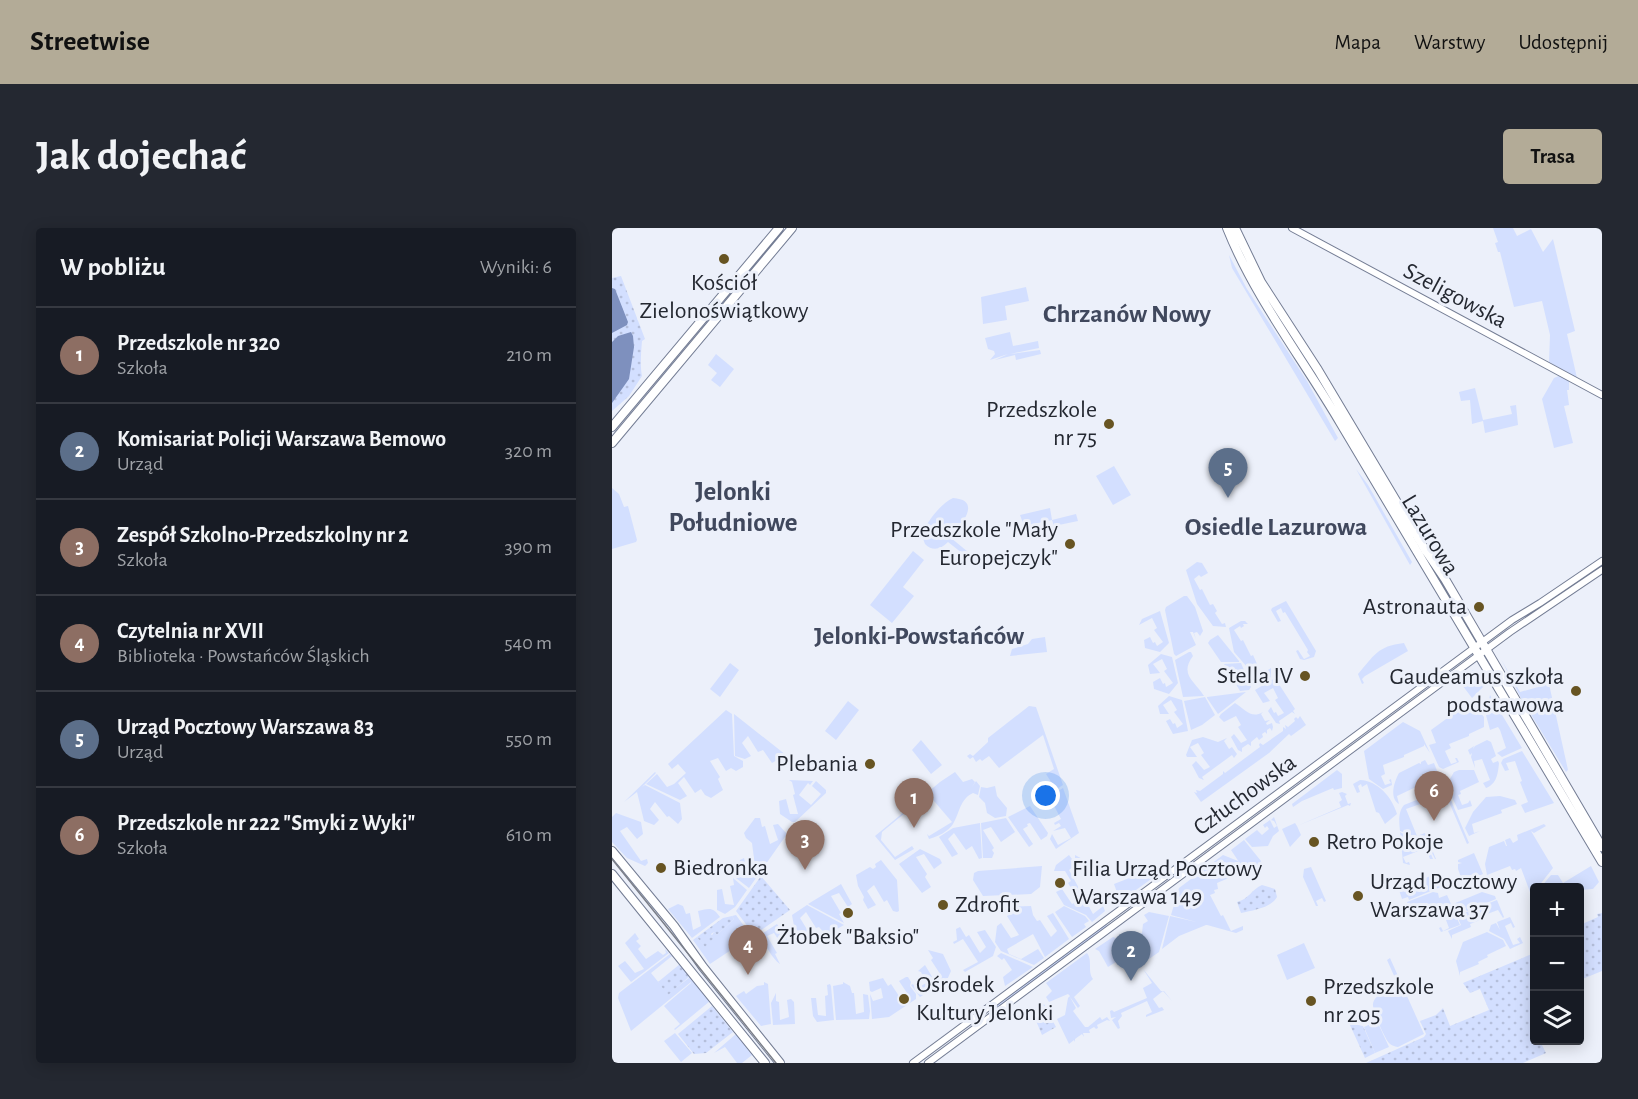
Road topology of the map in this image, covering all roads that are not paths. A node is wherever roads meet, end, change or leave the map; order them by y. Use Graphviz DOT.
graph roads {
  1 [pos="779,228"];
  2 [pos="792,228"];
  3 [pos="1292,228"];
  4 [pos="1233,230"];
  5 [pos="1602,395"];
  6 [pos="612,427"];
  7 [pos="612,443"];
  8 [pos="1602,561"];
  9 [pos="1602,570"];
  10 [pos="1478,645"];
  11 [pos="1483,654"];
  12 [pos="1602,847"];
  13 [pos="612,851"];
  14 [pos="1602,862"];
  15 [pos="612,874"];
  16 [pos="765,1063"];
  17 [pos="780,1063"];
  18 [pos="913,1063"];
  19 [pos="928,1063"];
  1 -- 6 [label="main road"];
  2 -- 7 [label="main road"];
  3 -- 5 [label="street, Szeligowska"];
  4 -- 10 [label="main road, Lazurowa"];
  8 -- 10 [label="street, Człuchowska"];
  9 -- 11 [label="street, Człuchowska"];
  10 -- 11 [label="main road, Lazurowa"];
  10 -- 18 [label="street, Człuchowska"];
  11 -- 12 [label="main road, Lazurowa"];
  11 -- 14 [label="main road, Lazurowa"];
  11 -- 19 [label="street, Człuchowska"];
  13 -- 17 [label="main road"];
  15 -- 16 [label="main road"];
}
